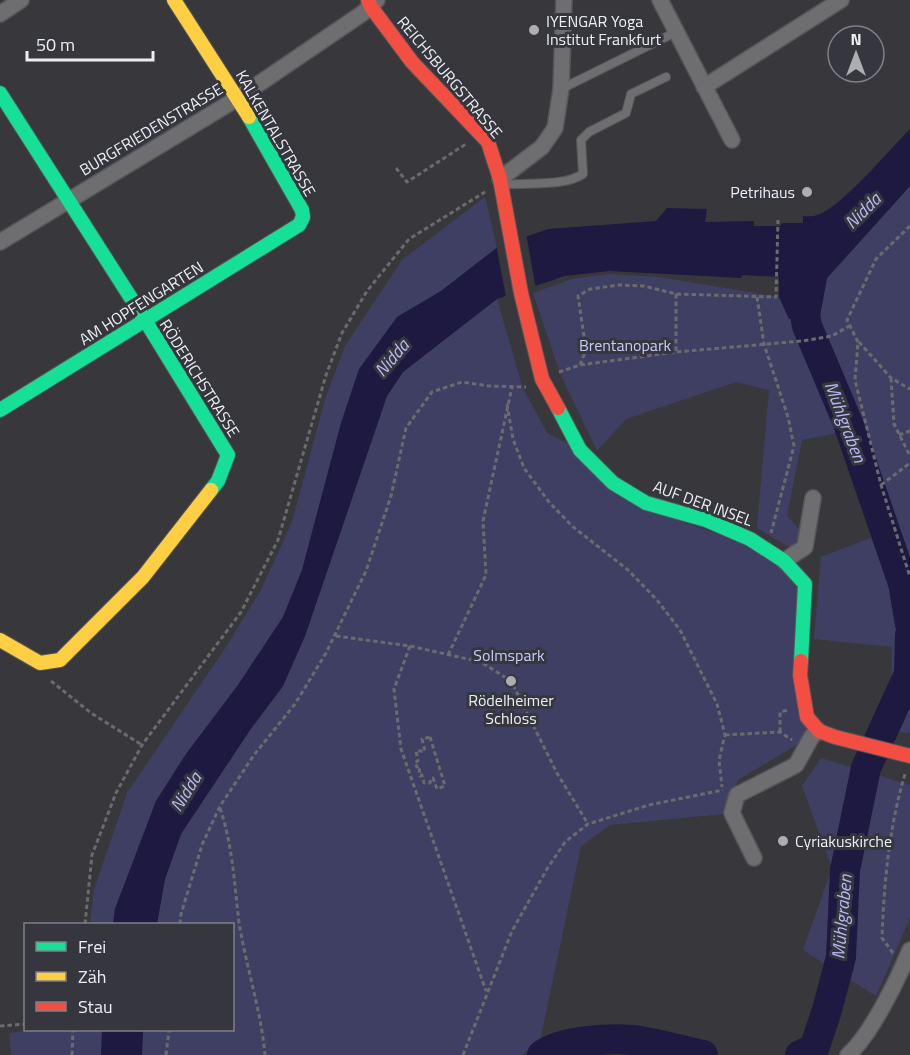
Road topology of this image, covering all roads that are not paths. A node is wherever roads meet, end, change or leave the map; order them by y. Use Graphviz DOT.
graph roads {
  1 [pos="21,0"];
  2 [pos="174,0"];
  3 [pos="564,0"];
  4 [pos="660,0"];
  5 [pos="841,0"];
  6 [pos="372,2"];
  7 [pos="0,14"];
  8 [pos="676,32"];
  9 [pos="666,77"];
  10 [pos="704,87"];
  11 [pos="561,89"];
  12 [pos="0,93"];
  13 [pos="238,98"];
  14 [pos="732,140"];
  15 [pos="500,182"];
  16 [pos="68,200"];
  17 [pos="299,225"];
  18 [pos="0,242"];
  19 [pos="145,320"];
  20 [pos="0,410"];
  21 [pos="813,498"];
  22 [pos="784,561"];
  23 [pos="0,640"];
  24 [pos="819,731"];
  25 [pos="910,756"];
  26 [pos="754,858"];
  27 [pos="910,950"];
  28 [pos="903,966"];
  29 [pos="910,981"];
  30 [pos="848,1055"];
  1 -- 7 [label="street"];
  2 -- 13 [label="street, KALKENTALSTRASSE"];
  3 -- 11 [label="street"];
  4 -- 8 [label="street"];
  5 -- 10 [label="street"];
  6 -- 13 [label="street, BURGFRIEDENSTRASSE"];
  6 -- 15 [label="street, REICHSBURGSTRASSE"];
  8 -- 10 [label="street"];
  8 -- 11 [label="lane"];
  9 -- 15 [label="lane"];
  10 -- 14 [label="street"];
  11 -- 15 [label="street"];
  12 -- 16 [label="street, RÖDERICHSTRASSE"];
  13 -- 16 [label="street, BURGFRIEDENSTRASSE"];
  13 -- 17 [label="street, KALKENTALSTRASSE"];
  15 -- 22 [label="street, AUF DER INSEL"];
  16 -- 18 [label="street, BURGFRIEDENSTRASSE"];
  16 -- 19 [label="street, RÖDERICHSTRASSE"];
  17 -- 19 [label="street, AM HOPFENGARTEN"];
  19 -- 20 [label="street, AM HOPFENGARTEN"];
  19 -- 23 [label="street, RÖDERICHSTRASSE"];
  21 -- 22 [label="street"];
  22 -- 24 [label="street, AUF DER INSEL"];
  24 -- 25 [label="street"];
  24 -- 26 [label="street"];
  27 -- 28 [label="street"];
  28 -- 29 [label="street"];
  28 -- 30 [label="street"];
}
